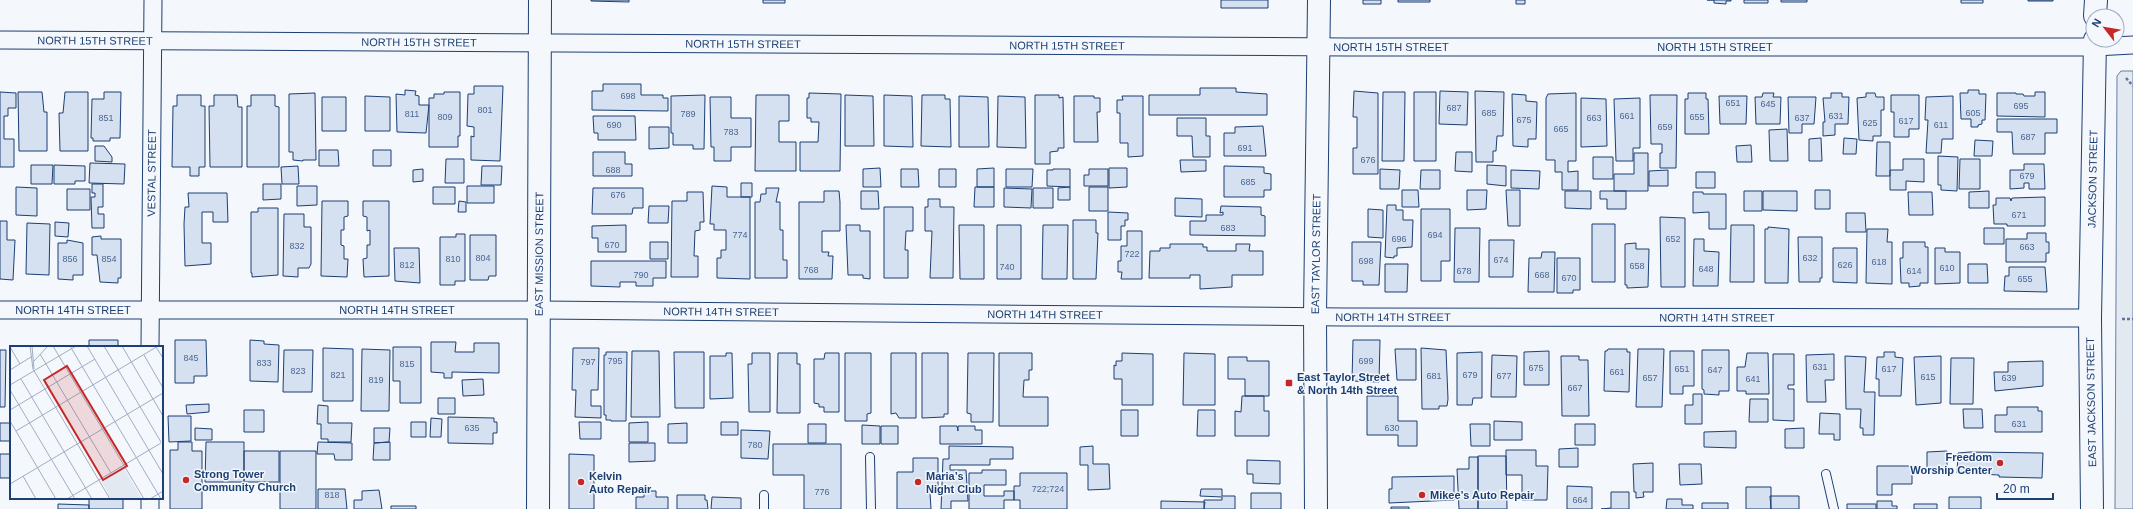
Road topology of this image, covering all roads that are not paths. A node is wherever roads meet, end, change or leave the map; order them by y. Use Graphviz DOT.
graph roads {
  1 [pos="153,0"];
  2 [pos="540,0"];
  3 [pos="1319,0"];
  4 [pos="0,40"];
  5 [pos="153,41"];
  6 [pos="540,41"];
  7 [pos="2085,44"];
  8 [pos="1318,46"];
  9 [pos="2095,48"];
  10 [pos="0,310"];
  11 [pos="150,310"];
  12 [pos="539,310"];
  13 [pos="1315,316"];
  14 [pos="2090,318"];
  15 [pos="150,346"];
  16 [pos="870,457"];
  17 [pos="1826,474"];
  18 [pos="764,495"];
  19 [pos="538,509"];
  20 [pos="764,509"];
  21 [pos="872,509"];
  22 [pos="1316,509"];
  23 [pos="1834,509"];
  24 [pos="2092,509"];
  1 -- 5 [label="street, VESTAL STREET"];
  2 -- 6 [label="street, EAST MISSION STREET"];
  3 -- 8 [label="street, EAST TAYLOR STREET"];
  4 -- 5 [label="street, NORTH 15TH STREET"];
  5 -- 6 [label="street, NORTH 15TH STREET"];
  5 -- 11 [label="street, VESTAL STREET"];
  6 -- 8 [label="street, NORTH 15TH STREET"];
  6 -- 12 [label="street, EAST MISSION STREET"];
  7 -- 8 [label="street, NORTH 15TH STREET"];
  8 -- 13 [label="street, EAST TAYLOR STREET"];
  9 -- 14 [label="street, JACKSON STREET"];
  10 -- 11 [label="street, NORTH 14TH STREET"];
  11 -- 12 [label="street, NORTH 14TH STREET"];
  11 -- 15 [label="street, VESTAL STREET"];
  12 -- 13 [label="street, NORTH 14TH STREET"];
  12 -- 19 [label="street, EAST MISSION STREET"];
  13 -- 14 [label="street, NORTH 14TH STREET"];
  13 -- 22 [label="street, EAST TAYLOR STREET"];
  14 -- 24 [label="street, EAST JACKSON STREET"];
  16 -- 21 [label="lane"];
  17 -- 23 [label="lane"];
  18 -- 20 [label="lane"];
}
